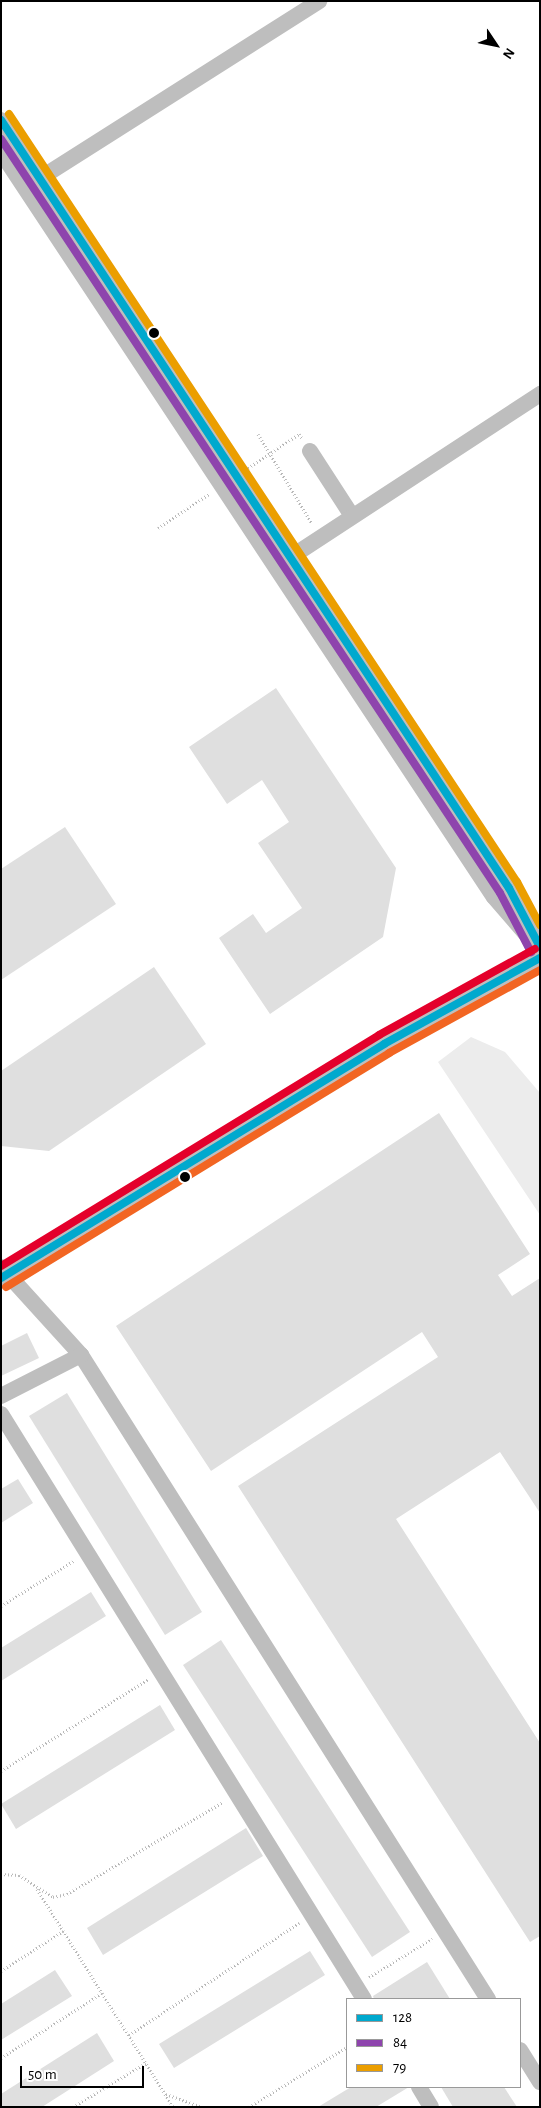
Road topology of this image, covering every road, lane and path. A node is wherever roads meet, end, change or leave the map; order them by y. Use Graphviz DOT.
graph roads {
  1 [pos="319,1"];
  2 [pos="1,120"];
  3 [pos="1,152"];
  4 [pos="40,179"];
  5 [pos="540,394"];
  6 [pos="258,434"];
  7 [pos="310,450"];
  8 [pos="352,516"];
  9 [pos="311,522"];
  10 [pos="290,557"];
  11 [pos="540,949"];
  12 [pos="540,958"];
  13 [pos="3,1274"];
  14 [pos="81,1354"];
  15 [pos="1,1396"];
  16 [pos="1,1414"];
  17 [pos="88,1553"];
  18 [pos="1,1606"];
  19 [pos="161,1672"];
  20 [pos="1,1772"];
  21 [pos="237,1794"];
  22 [pos="1,1874"];
  23 [pos="36,1887"];
  24 [pos="312,1915"];
  25 [pos="63,1931"];
  26 [pos="445,1932"];
  27 [pos="1,1971"];
  28 [pos="360,1992"];
  29 [pos="102,1993"];
  30 [pos="487,1998"];
  31 [pos="129,2036"];
  32 [pos="346,2048"];
  33 [pos="521,2052"];
  34 [pos="1,2058"];
  35 [pos="146,2063"];
  36 [pos="540,2082"];
  37 [pos="420,2088"];
  38 [pos="166,2094"];
  39 [pos="73,2107"];
  40 [pos="173,2107"];
  41 [pos="202,2107"];
  42 [pos="249,2107"];
  43 [pos="431,2107"];
  1 -- 4 [label="street"];
  2 -- 4 [label="street"];
  3 -- 11 [label="street"];
  4 -- 10 [label="street"];
  5 -- 8 [label="street"];
  6 -- 9 [label="path"];
  7 -- 8 [label="street"];
  8 -- 10 [label="street"];
  10 -- 11 [label="street"];
  12 -- 13 [label="street"];
  13 -- 14 [label="street"];
  14 -- 15 [label="street"];
  14 -- 26 [label="street"];
  16 -- 17 [label="street"];
  17 -- 18 [label="path"];
  17 -- 19 [label="street"];
  19 -- 20 [label="path"];
  19 -- 21 [label="street"];
  21 -- 23 [label="path"];
  21 -- 24 [label="street"];
  22 -- 23 [label="path"];
  23 -- 25 [label="path"];
  24 -- 28 [label="street"];
  24 -- 31 [label="path"];
  25 -- 27 [label="path"];
  25 -- 29 [label="path"];
  26 -- 28 [label="path"];
  26 -- 30 [label="street"];
  29 -- 31 [label="path"];
  29 -- 34 [label="path"];
  31 -- 35 [label="path"];
  32 -- 42 [label="path"];
  33 -- 36 [label="street"];
  35 -- 38 [label="path"];
  35 -- 39 [label="path"];
  37 -- 43 [label="street"];
  38 -- 40 [label="path"];
  38 -- 41 [label="path"];
}
